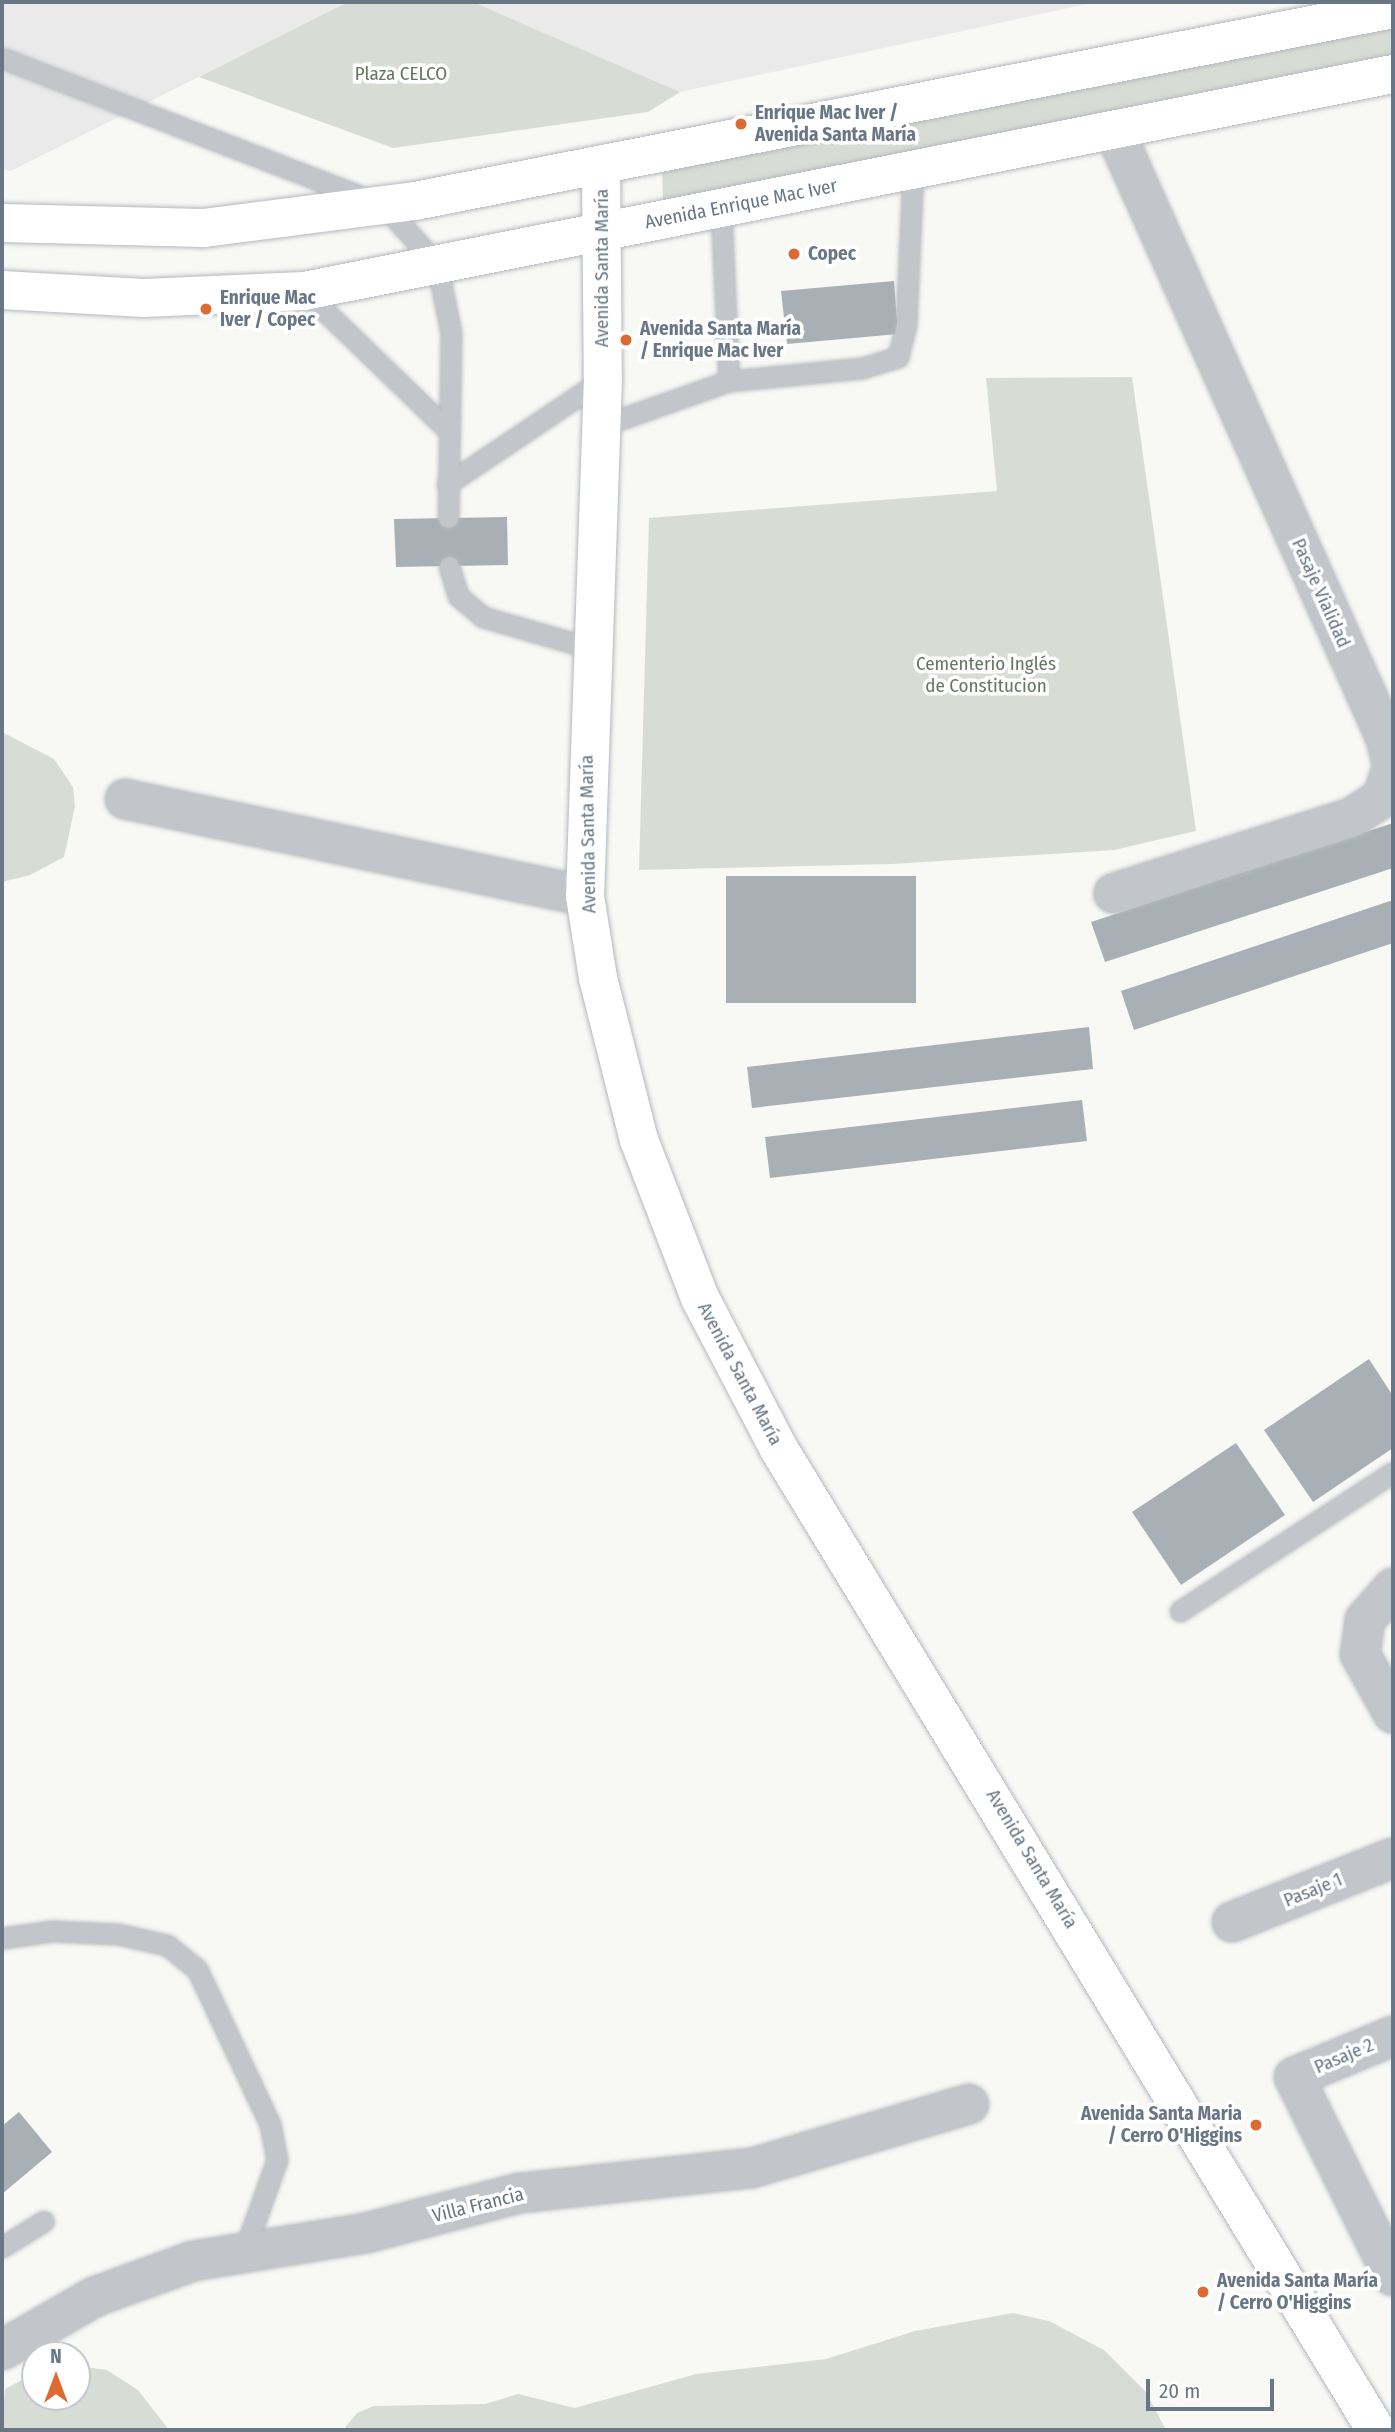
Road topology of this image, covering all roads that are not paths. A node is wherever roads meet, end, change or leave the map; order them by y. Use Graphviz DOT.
graph roads {
  1 [pos="1393,9"];
  2 [pos="2,58"];
  3 [pos="1393,74"];
  4 [pos="1114,130"];
  5 [pos="601,168"];
  6 [pos="913,170"];
  7 [pos="383,205"];
  8 [pos="721,208"];
  9 [pos="2,223"];
  10 [pos="602,232"];
  11 [pos="438,264"];
  12 [pos="2,290"];
  13 [pos="304,291"];
  14 [pos="603,379"];
  15 [pos="729,381"];
  16 [pos="601,426"];
  17 [pos="447,429"];
  18 [pos="447,484"];
  19 [pos="448,519"];
  20 [pos="449,566"];
  21 [pos="590,648"];
  22 [pos="1389,740"];
  23 [pos="125,799"];
  24 [pos="1114,893"];
  25 [pos="585,896"];
  26 [pos="1393,1472"];
  27 [pos="1393,1588"];
  28 [pos="1180,1611"];
  29 [pos="1393,1713"];
  30 [pos="1393,1858"];
  31 [pos="1232,1922"];
  32 [pos="2,1938"];
  33 [pos="1393,2036"];
  34 [pos="969,2104"];
  35 [pos="44,2221"];
  36 [pos="2,2247"];
  37 [pos="245,2249"];
  38 [pos="1393,2276"];
  39 [pos="2,2350"];
  40 [pos="1376,2430"];
  1 -- 5 [label="main road"];
  2 -- 7 [label="lane"];
  3 -- 4 [label="main road, Avenida Enrique Mac Iver"];
  4 -- 6 [label="main road, Avenida Enrique Mac Iver"];
  4 -- 22 [label="street, Pasaje Vialidad"];
  5 -- 7 [label="main road"];
  5 -- 10 [label="main road, Avenida Santa María"];
  6 -- 8 [label="main road, Avenida Enrique Mac Iver"];
  6 -- 15 [label="lane"];
  7 -- 9 [label="main road"];
  7 -- 11 [label="lane"];
  8 -- 10 [label="main road, Avenida Enrique Mac Iver"];
  8 -- 15 [label="lane"];
  10 -- 11 [label="main road, Avenida Enrique Mac Iver"];
  10 -- 14 [label="main road, Avenida Santa María"];
  11 -- 13 [label="main road, Avenida Enrique Mac Iver"];
  11 -- 17 [label="lane"];
  12 -- 13 [label="main road, Avenida Enrique Mac Iver"];
  13 -- 17 [label="lane"];
  14 -- 16 [label="main road, Avenida Santa María"];
  14 -- 18 [label="lane"];
  15 -- 16 [label="lane"];
  16 -- 21 [label="main road, Avenida Santa María"];
  17 -- 18 [label="lane"];
  18 -- 19 [label="lane"];
  20 -- 21 [label="lane"];
  21 -- 25 [label="main road, Avenida Santa María"];
  22 -- 24 [label="street, Pasaje Vialidad"];
  23 -- 25 [label="street"];
  25 -- 40 [label="main road, Avenida Santa María"];
  26 -- 28 [label="lane"];
  27 -- 29 [label="street"];
  30 -- 31 [label="street, Pasaje 1"];
  32 -- 37 [label="lane"];
  33 -- 38 [label="street, Pasaje 2"];
  34 -- 37 [label="street, Villa Francia"];
  35 -- 36 [label="lane"];
  37 -- 39 [label="street, Villa Francia"];
}
